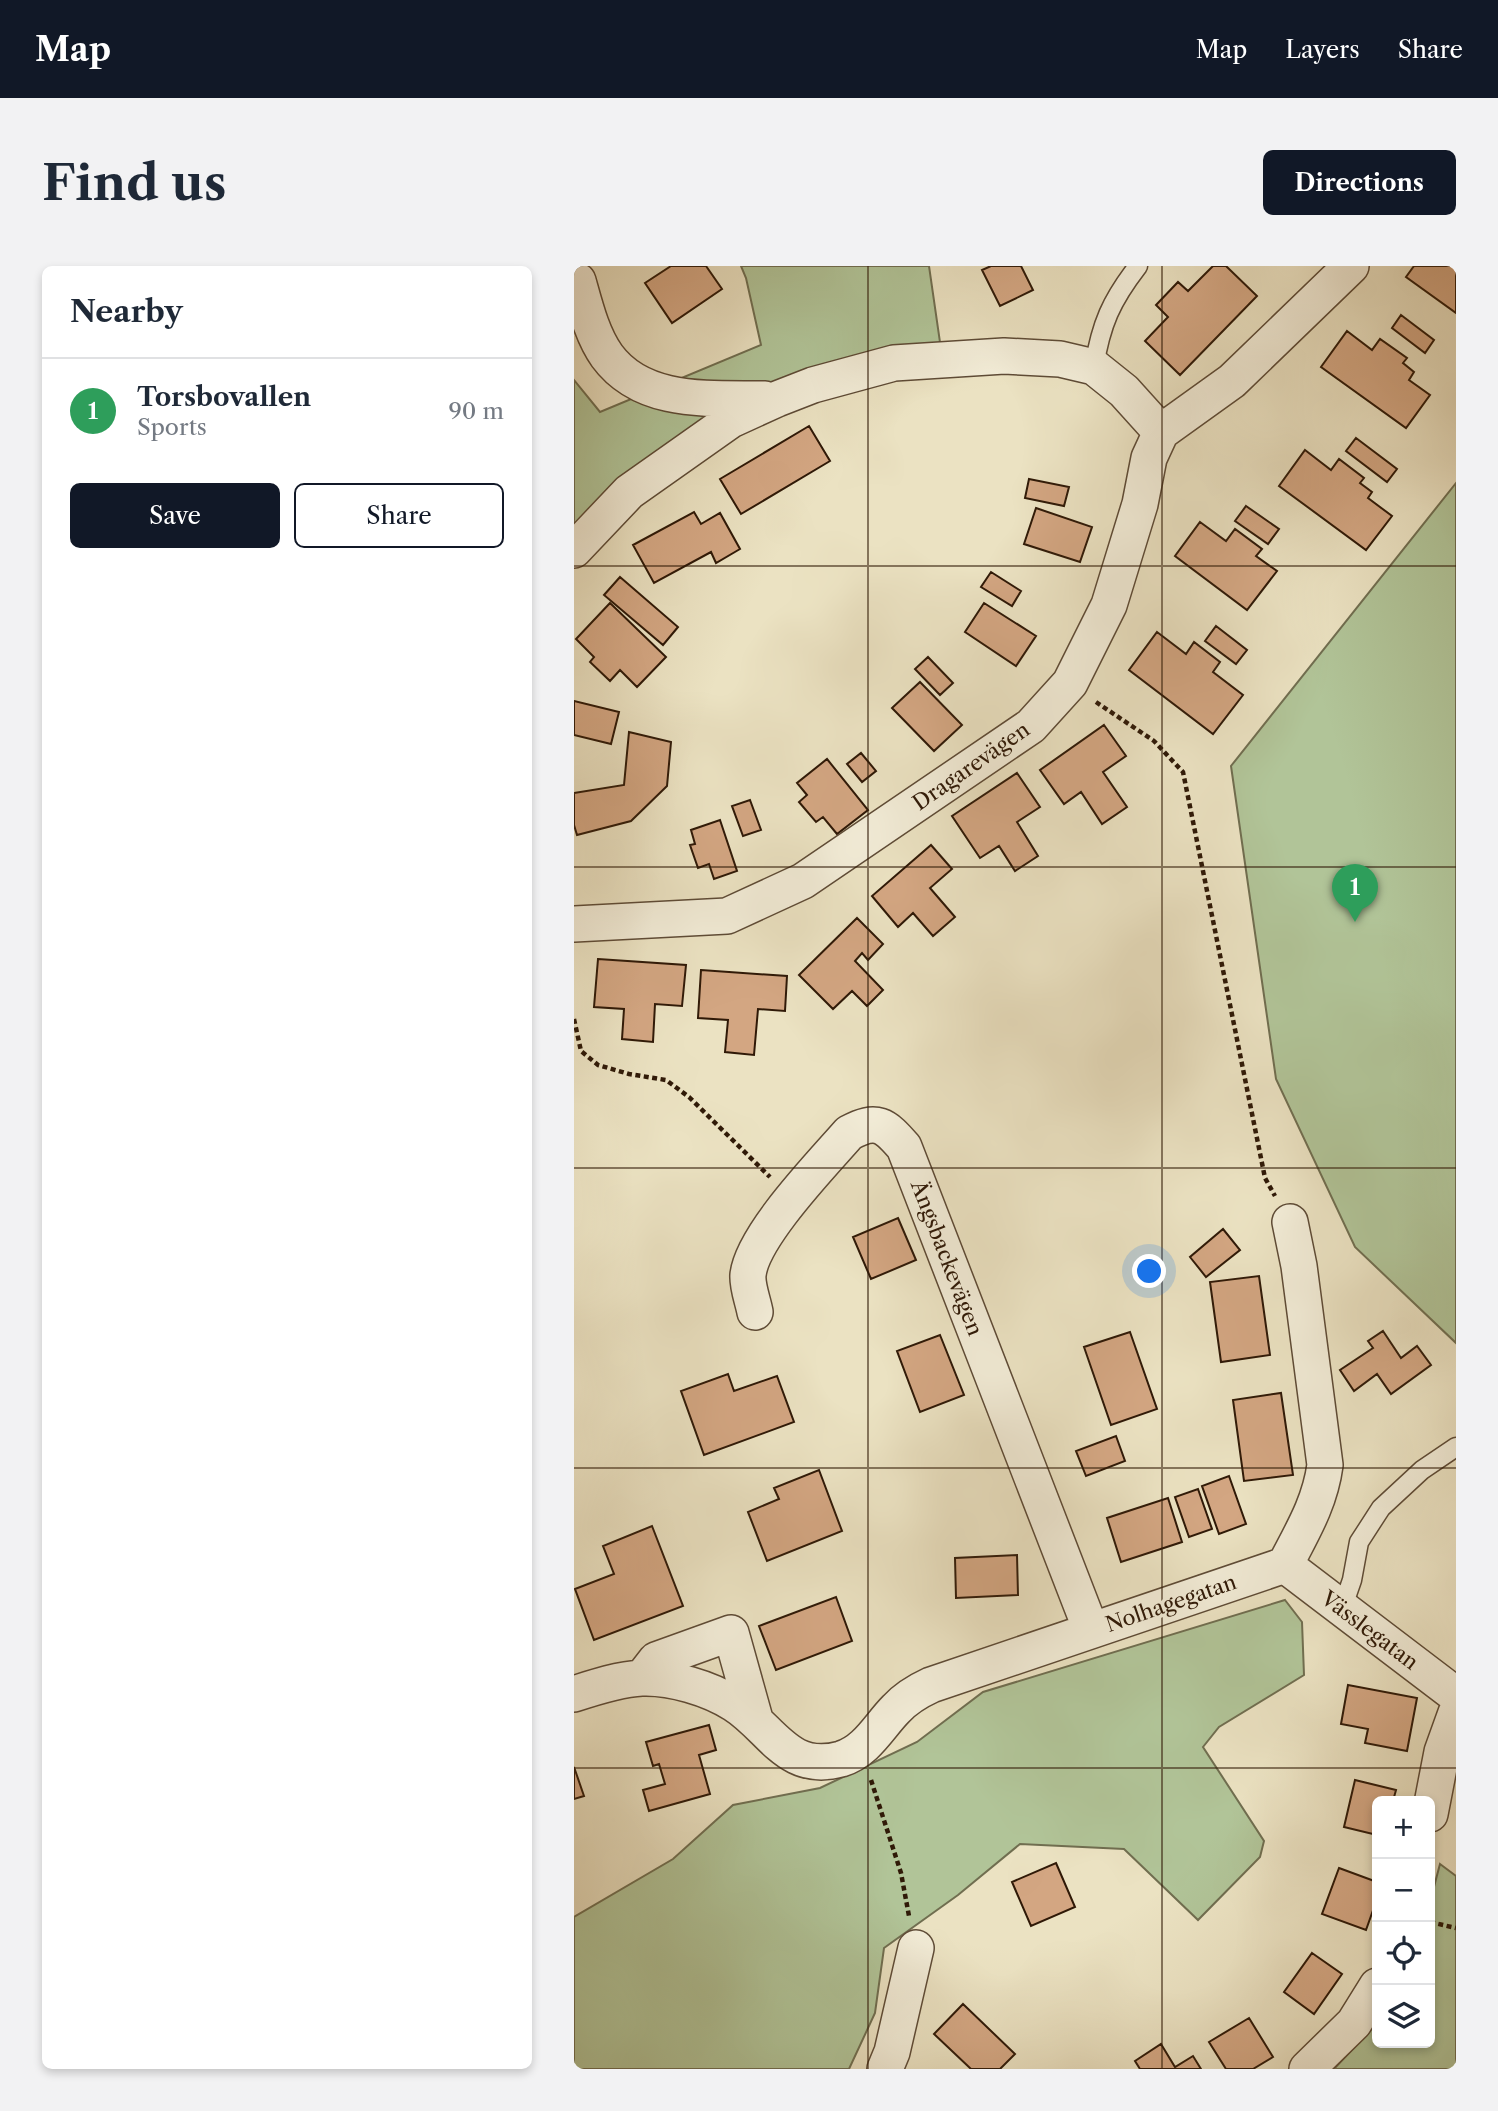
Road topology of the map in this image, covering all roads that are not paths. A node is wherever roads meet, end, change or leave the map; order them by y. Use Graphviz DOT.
graph roads {
  1 [pos="1138,266"];
  2 [pos="1350,266"];
  3 [pos="578,281"];
  4 [pos="1094,367"];
  5 [pos="777,399"];
  6 [pos="1161,432"];
  7 [pos="574,550"];
  8 [pos="574,924"];
  9 [pos="1290,1222"];
  10 [pos="755,1312"];
  11 [pos="1456,1447"];
  12 [pos="1285,1565"];
  13 [pos="1342,1609"];
  14 [pos="1091,1630"];
  15 [pos="642,1678"];
  16 [pos="574,1694"];
  17 [pos="1456,1695"];
  18 [pos="1456,1713"];
  19 [pos="755,1719"];
  20 [pos="1433,1796"];
  21 [pos="915,1948"];
  22 [pos="1372,1994"];
  23 [pos="885,2069"];
  24 [pos="1307,2069"];
  1 -- 4 [label="lane"];
  2 -- 6 [label="street"];
  3 -- 5 [label="street"];
  4 -- 5 [label="street"];
  4 -- 6 [label="street"];
  5 -- 7 [label="street"];
  6 -- 8 [label="street, Dragarevägen"];
  9 -- 12 [label="street"];
  10 -- 14 [label="street, Ängsbackevägen"];
  11 -- 13 [label="lane"];
  12 -- 13 [label="street, Vässlegatan"];
  12 -- 14 [label="street, Nolhagegatan"];
  13 -- 17 [label="street, Vässlegatan"];
  14 -- 19 [label="street, Nolhagegatan"];
  15 -- 16 [label="street, Nolhagegatan"];
  15 -- 19 [label="street, Nolhagegatan"];
  15 -- 19 [label="street, Nolhagegatan"];
  18 -- 20 [label="street"];
  21 -- 23 [label="street"];
  22 -- 24 [label="street"];
}
